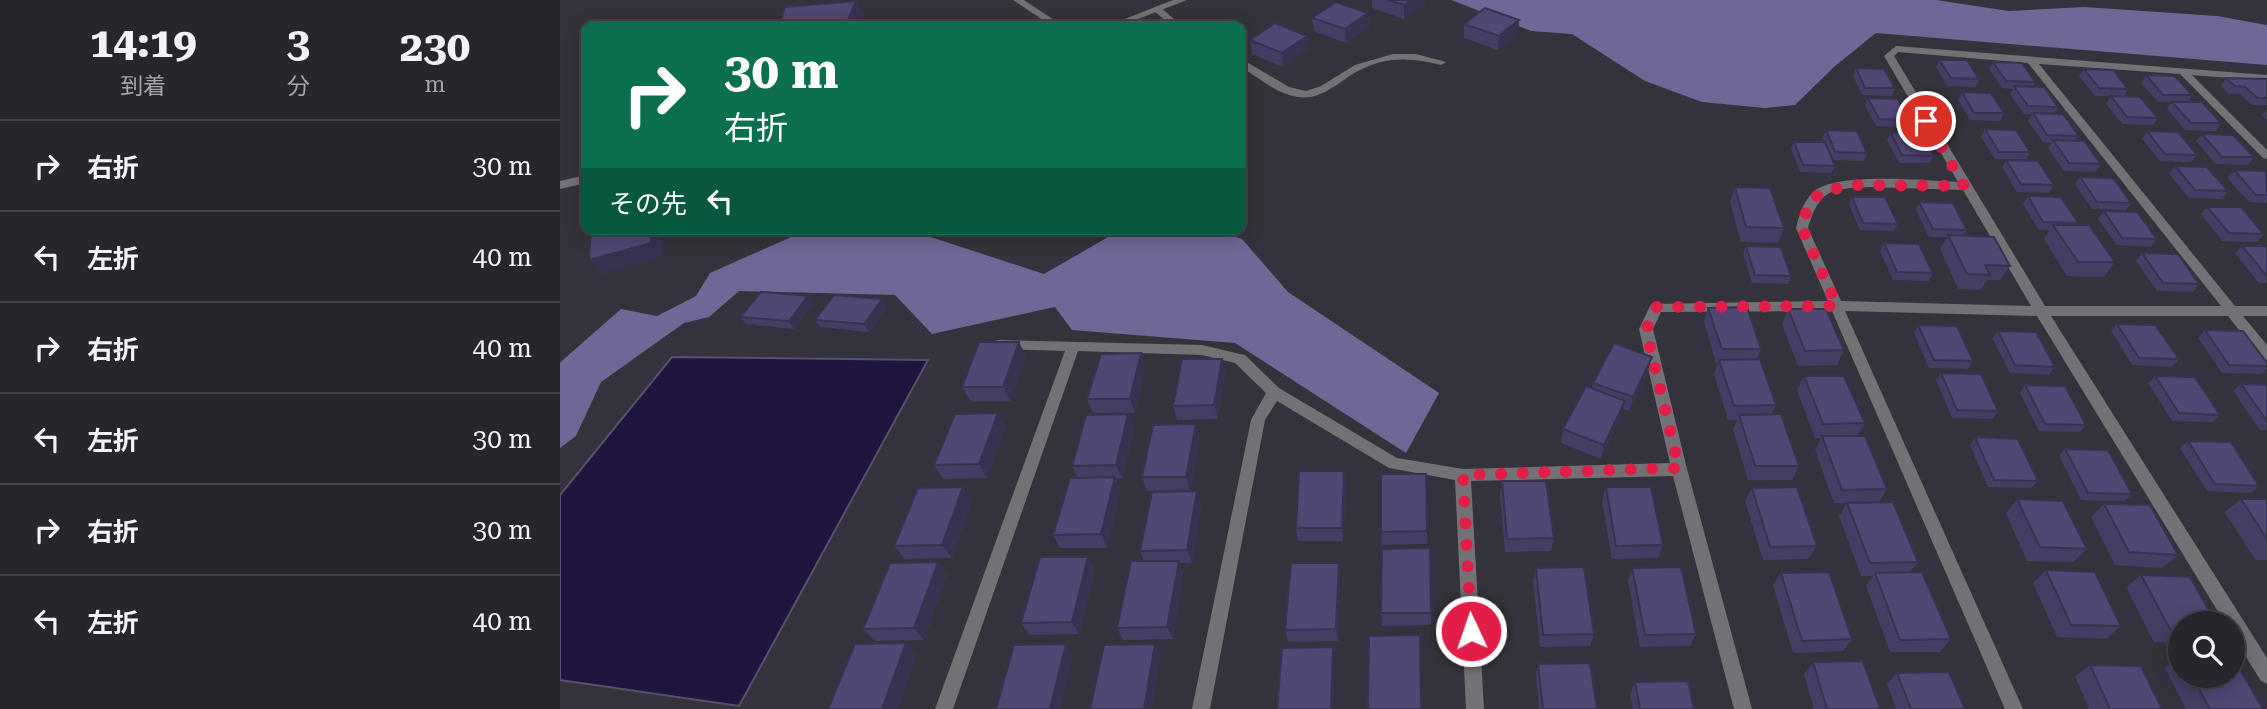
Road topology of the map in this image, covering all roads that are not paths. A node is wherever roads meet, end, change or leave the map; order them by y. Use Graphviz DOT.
graph roads {
  1 [pos="1018,0"];
  2 [pos="1182,0"];
  3 [pos="1157,9"];
  4 [pos="1050,21"];
  5 [pos="1125,21"];
  6 [pos="1171,21"];
  7 [pos="2031,60"];
  8 [pos="1441,62"];
  9 [pos="1246,66"];
  10 [pos="2182,71"];
  11 [pos="2267,78"];
  12 [pos="2267,156"];
  13 [pos="581,180"];
  14 [pos="560,185"];
  15 [pos="1964,186"];
  16 [pos="1837,306"];
  17 [pos="2231,311"];
  18 [pos="2267,311"];
  19 [pos="2041,312"];
  20 [pos="981,344"];
  21 [pos="1073,347"];
  22 [pos="2267,355"];
  23 [pos="1273,392"];
  24 [pos="1679,468"];
  25 [pos="1463,475"];
  26 [pos="2267,675"];
  27 [pos="944,709"];
  28 [pos="1201,709"];
  29 [pos="1475,709"];
  30 [pos="1743,709"];
  31 [pos="2014,709"];
  1 -- 4 [label="street"];
  2 -- 3 [label="street"];
  3 -- 5 [label="street"];
  3 -- 6 [label="street"];
  7 -- 10 [label="street"];
  7 -- 15 [label="street"];
  7 -- 17 [label="street"];
  8 -- 9 [label="street"];
  10 -- 11 [label="street"];
  10 -- 12 [label="street"];
  13 -- 14 [label="street"];
  15 -- 16 [label="street"];
  15 -- 19 [label="street"];
  16 -- 19 [label="street"];
  16 -- 24 [label="street"];
  16 -- 31 [label="street"];
  17 -- 18 [label="street"];
  17 -- 19 [label="street"];
  17 -- 22 [label="street"];
  19 -- 26 [label="street"];
  20 -- 21 [label="street"];
  21 -- 23 [label="street"];
  21 -- 27 [label="street"];
  23 -- 25 [label="street"];
  23 -- 28 [label="street"];
  24 -- 25 [label="street"];
  24 -- 30 [label="street"];
  25 -- 29 [label="street"];
}
